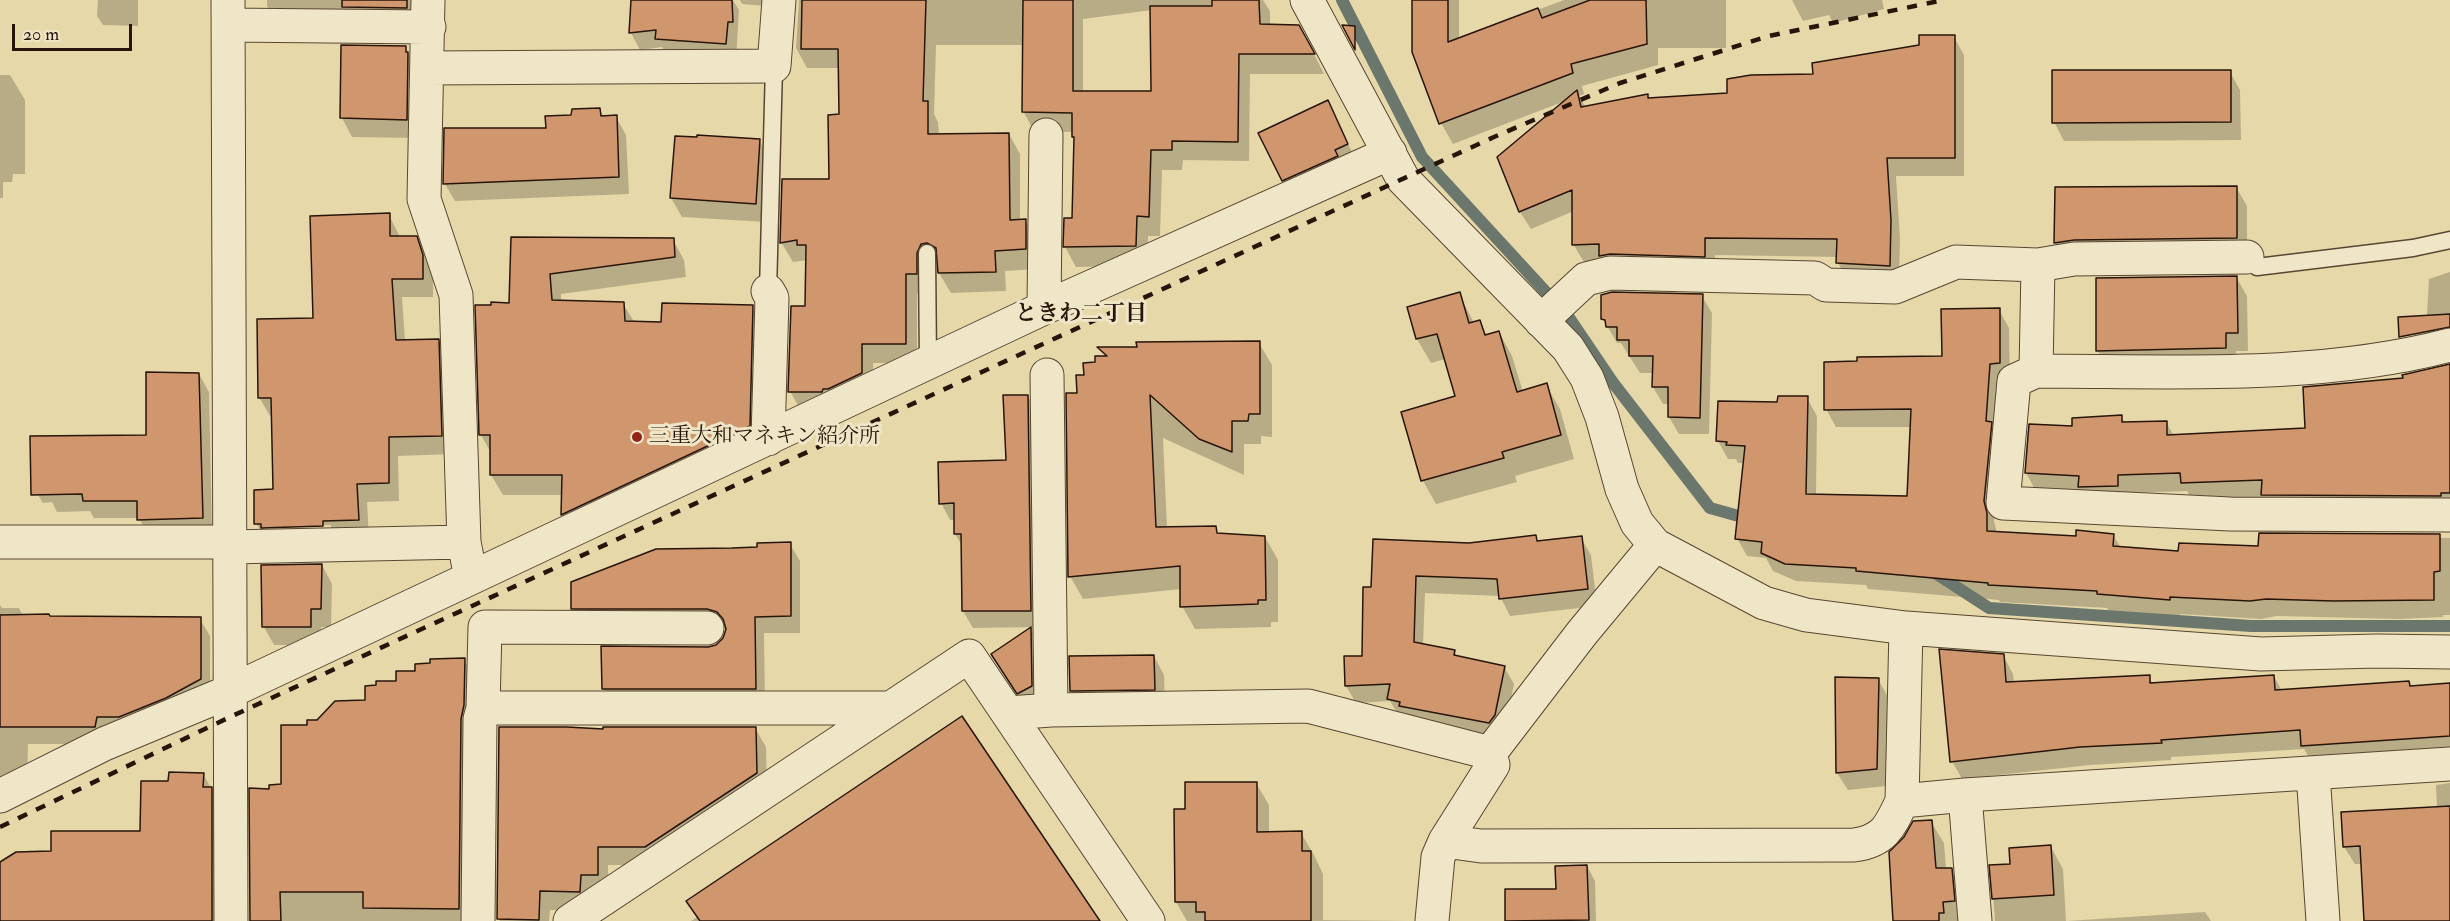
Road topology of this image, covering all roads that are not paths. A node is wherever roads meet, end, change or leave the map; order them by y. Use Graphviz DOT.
graph roads {
  1 [pos="779,0"];
  2 [pos="1307,0"];
  3 [pos="228,12"];
  4 [pos="429,14"];
  5 [pos="774,66"];
  6 [pos="428,68"];
  7 [pos="1046,135"];
  8 [pos="1390,153"];
  9 [pos="2450,240"];
  10 [pos="927,253"];
  11 [pos="2247,257"];
  12 [pos="2038,265"];
  13 [pos="768,291"];
  14 [pos="1044,308"];
  15 [pos="1542,320"];
  16 [pos="2450,345"];
  17 [pos="928,363"];
  18 [pos="2036,371"];
  19 [pos="1047,375"];
  20 [pos="768,439"];
  21 [pos="2450,515"];
  22 [pos="0,542"];
  23 [pos="464,542"];
  24 [pos="230,545"];
  25 [pos="1655,545"];
  26 [pos="471,578"];
  27 [pos="707,628"];
  28 [pos="1906,628"];
  29 [pos="2450,652"];
  30 [pos="231,691"];
  31 [pos="483,708"];
  32 [pos="889,708"];
  33 [pos="1051,710"];
  34 [pos="1010,713"];
  35 [pos="1490,753"];
  36 [pos="2450,764"];
  37 [pos="2313,773"];
  38 [pos="1965,795"];
  39 [pos="0,796"];
  40 [pos="1902,801"];
  41 [pos="1445,841"];
  42 [pos="231,921"];
  43 [pos="478,921"];
  44 [pos="570,921"];
  45 [pos="1148,921"];
  46 [pos="1432,921"];
  47 [pos="1975,921"];
  48 [pos="2323,921"];
  1 -- 5 [label="street"];
  2 -- 8 [label="street"];
  3 -- 4 [label="street"];
  3 -- 24 [label="street"];
  4 -- 6 [label="street"];
  5 -- 6 [label="street"];
  5 -- 13 [label="lane"];
  6 -- 23 [label="street"];
  7 -- 14 [label="street"];
  8 -- 14 [label="street"];
  8 -- 15 [label="street"];
  9 -- 11 [label="lane"];
  10 -- 17 [label="lane"];
  11 -- 12 [label="street"];
  12 -- 15 [label="street"];
  12 -- 18 [label="street"];
  13 -- 20 [label="street"];
  14 -- 17 [label="street"];
  15 -- 25 [label="street"];
  16 -- 18 [label="street"];
  17 -- 20 [label="street"];
  18 -- 21 [label="street"];
  19 -- 33 [label="street"];
  20 -- 26 [label="street"];
  22 -- 24 [label="street"];
  23 -- 24 [label="street"];
  23 -- 26 [label="street"];
  24 -- 30 [label="street"];
  25 -- 28 [label="street"];
  25 -- 35 [label="street"];
  26 -- 30 [label="street"];
  27 -- 31 [label="street"];
  28 -- 29 [label="street"];
  28 -- 40 [label="street"];
  30 -- 39 [label="street"];
  30 -- 42 [label="street"];
  31 -- 32 [label="street"];
  31 -- 43 [label="street"];
  32 -- 34 [label="street"];
  32 -- 44 [label="street"];
  33 -- 34 [label="street"];
  33 -- 35 [label="street"];
  34 -- 45 [label="street"];
  35 -- 41 [label="street"];
  36 -- 37 [label="street"];
  37 -- 38 [label="street"];
  37 -- 48 [label="street"];
  38 -- 40 [label="street"];
  38 -- 47 [label="street"];
  40 -- 41 [label="street"];
  41 -- 46 [label="street"];
}
